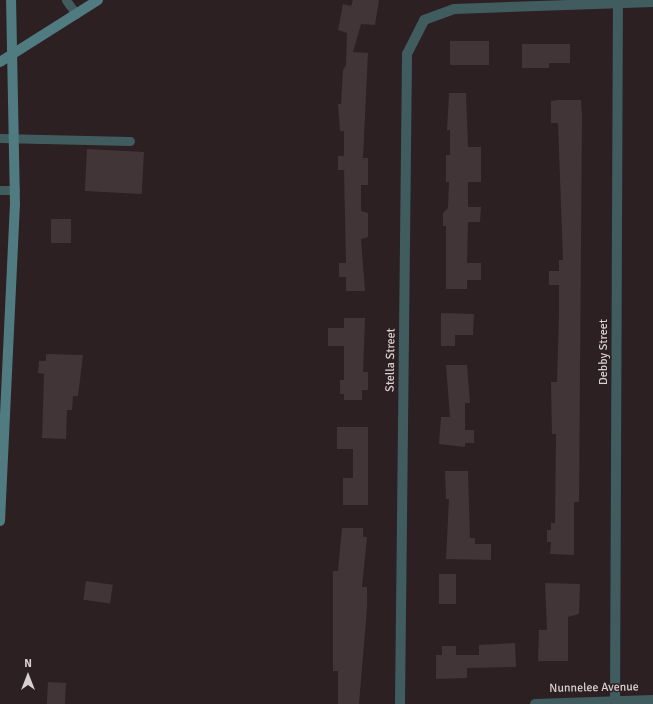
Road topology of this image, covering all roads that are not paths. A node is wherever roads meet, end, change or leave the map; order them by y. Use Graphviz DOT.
graph roads {
  1 [pos="11,0"];
  2 [pos="66,0"];
  3 [pos="98,0"];
  4 [pos="618,1"];
  5 [pos="653,2"];
  6 [pos="76,14"];
  7 [pos="10,57"];
  8 [pos="0,62"];
  9 [pos="0,138"];
  10 [pos="15,138"];
  11 [pos="130,141"];
  12 [pos="0,190"];
  13 [pos="15,190"];
  14 [pos="2,439"];
  15 [pos="0,521"];
  16 [pos="653,700"];
  17 [pos="615,702"];
  18 [pos="400,704"];
  19 [pos="535,704"];
  1 -- 7 [label="street"];
  2 -- 6 [label="lane"];
  3 -- 6 [label="street"];
  4 -- 5 [label="street"];
  4 -- 17 [label="street, Debby Street"];
  4 -- 18 [label="street, Stella Street"];
  6 -- 7 [label="street"];
  7 -- 8 [label="street"];
  7 -- 10 [label="street"];
  9 -- 10 [label="lane"];
  10 -- 11 [label="lane"];
  10 -- 13 [label="street"];
  12 -- 13 [label="lane"];
  13 -- 14 [label="street"];
  14 -- 15 [label="street"];
  16 -- 17 [label="street, Nunnelee Avenue"];
  17 -- 19 [label="street, Nunnelee Avenue"];
}
